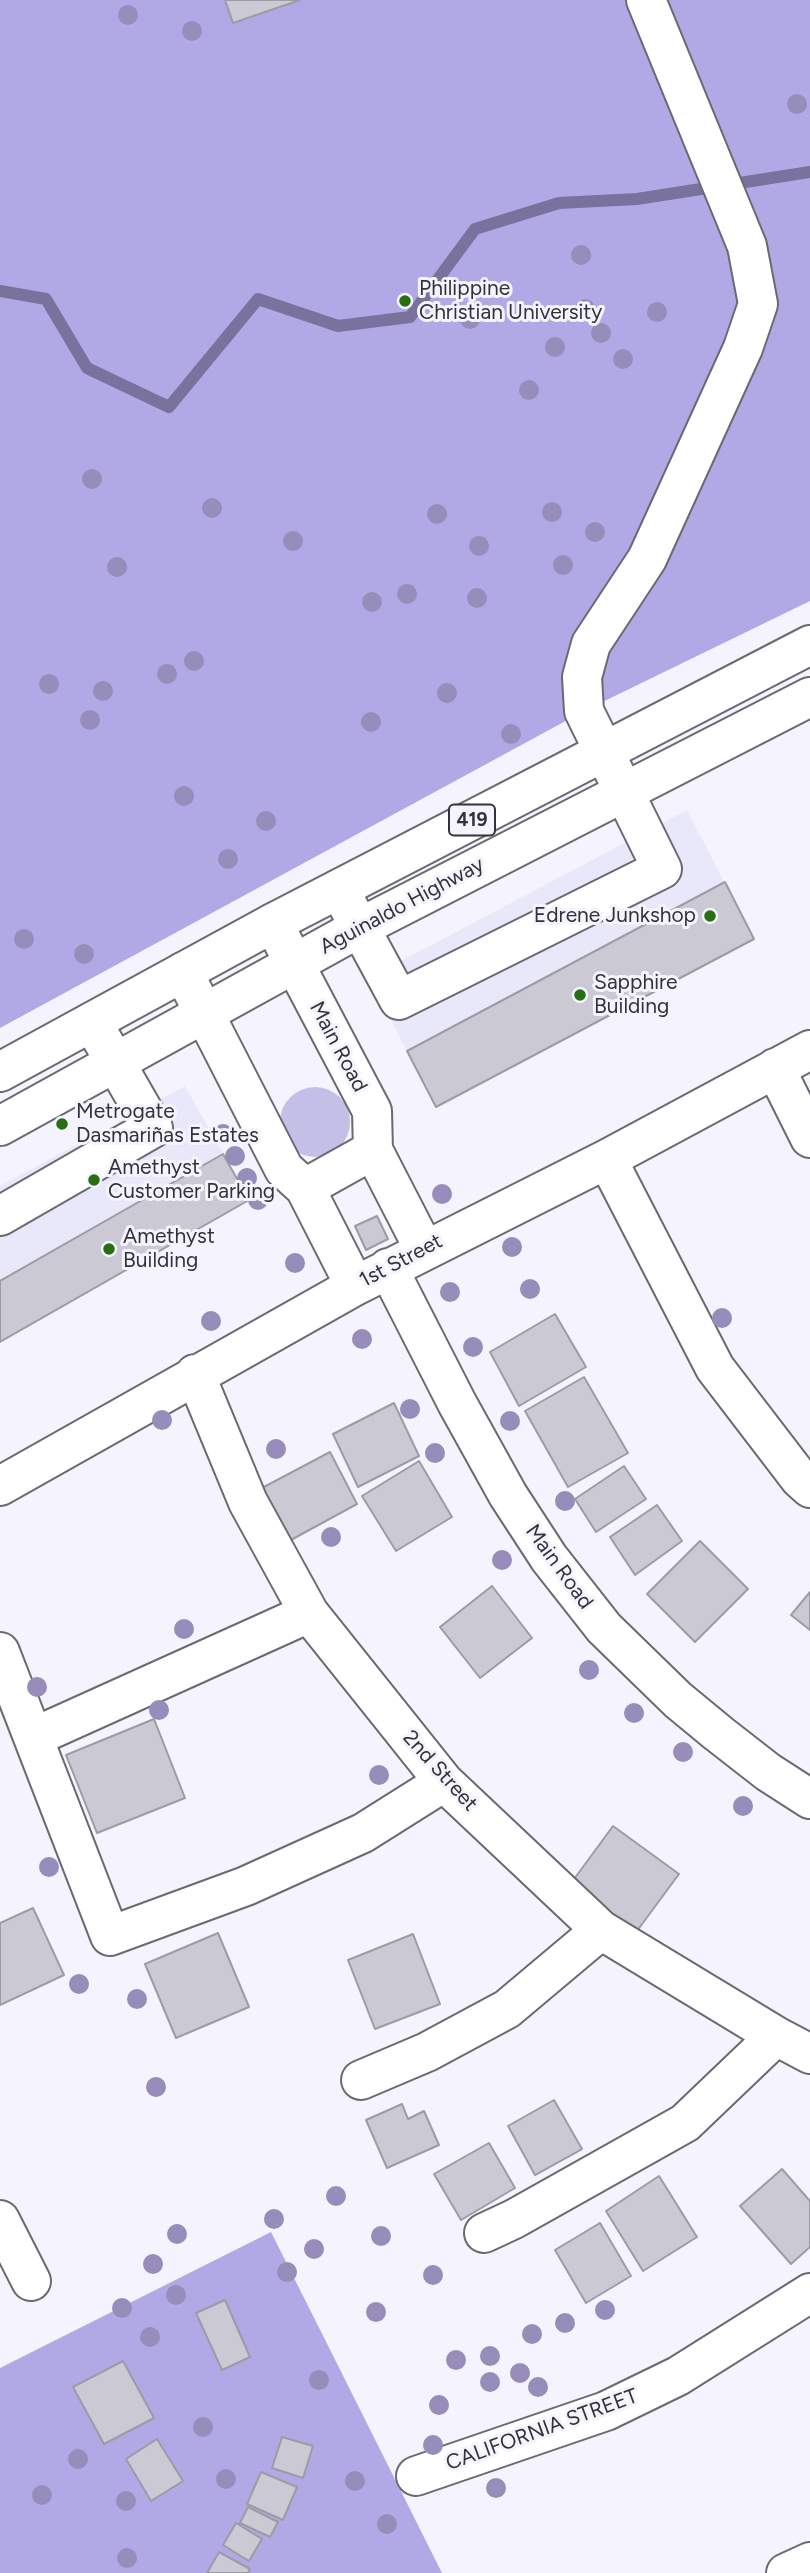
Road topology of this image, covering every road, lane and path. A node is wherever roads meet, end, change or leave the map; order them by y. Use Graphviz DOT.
graph roads {
  1 [pos="646,0"];
  2 [pos="810,645"];
  3 [pos="810,697"];
  4 [pos="605,752"];
  5 [pos="624,791"];
  6 [pos="340,889"];
  7 [pos="273,923"];
  8 [pos="359,928"];
  9 [pos="294,964"];
  10 [pos="183,971"];
  11 [pos="204,1012"];
  12 [pos="92,1022"];
  13 [pos="810,1050"];
  14 [pos="114,1061"];
  15 [pos="775,1068"];
  16 [pos="0,1072"];
  17 [pos="0,1126"];
  18 [pos="810,1138"];
  19 [pos="373,1150"];
  20 [pos="607,1159"];
  21 [pos="305,1188"];
  22 [pos="0,1216"];
  23 [pos="425,1249"];
  24 [pos="388,1268"];
  25 [pos="355,1286"];
  26 [pos="195,1374"];
  27 [pos="0,1486"];
  28 [pos="810,1488"];
  29 [pos="309,1613"];
  30 [pos="0,1653"];
  31 [pos="34,1737"];
  32 [pos="444,1782"];
  33 [pos="810,1800"];
  34 [pos="601,1930"];
  35 [pos="776,2036"];
  36 [pos="810,2054"];
  37 [pos="361,2080"];
  38 [pos="0,2220"];
  39 [pos="484,2233"];
  40 [pos="31,2281"];
  41 [pos="810,2293"];
  42 [pos="416,2476"];
  43 [pos="810,2562"];
  44 [pos="786,2573"];
  1 -- 4 [label="street"];
  2 -- 4 [label="street, Aguinaldo Highway / 419"];
  3 -- 5 [label="street, Aguinaldo Highway / 419"];
  4 -- 5 [label="street"];
  4 -- 6 [label="street, Aguinaldo Highway / 419"];
  5 -- 8 [label="street, Aguinaldo Highway / 419"];
  5 -- 8 [label="street"];
  6 -- 7 [label="street, Aguinaldo Highway / 419"];
  6 -- 8 [label="street"];
  7 -- 9 [label="street, Main Road"];
  7 -- 10 [label="street, Aguinaldo Highway / 419"];
  8 -- 9 [label="street, Aguinaldo Highway / 419"];
  9 -- 11 [label="street, Aguinaldo Highway / 419"];
  9 -- 19 [label="street, Main Road"];
  10 -- 11 [label="street"];
  10 -- 12 [label="street, Aguinaldo Highway / 419"];
  11 -- 14 [label="street, Aguinaldo Highway / 419"];
  11 -- 21 [label="street"];
  12 -- 14 [label="street"];
  12 -- 16 [label="street, Aguinaldo Highway / 419"];
  13 -- 15 [label="street, 1st Street"];
  14 -- 17 [label="street, Aguinaldo Highway / 419"];
  14 -- 22 [label="street"];
  15 -- 18 [label="street"];
  15 -- 20 [label="street, 1st Street"];
  19 -- 21 [label="street"];
  19 -- 23 [label="street, Main Road"];
  20 -- 23 [label="street, 1st Street"];
  20 -- 28 [label="street"];
  21 -- 25 [label="street"];
  23 -- 24 [label="street, 1st Street"];
  24 -- 25 [label="street, 1st Street"];
  24 -- 33 [label="street, Main Road"];
  25 -- 26 [label="street, 1st Street"];
  26 -- 27 [label="street, 1st Street"];
  26 -- 29 [label="street, 2nd Street"];
  29 -- 31 [label="street"];
  29 -- 32 [label="street, 2nd Street"];
  30 -- 31 [label="street"];
  31 -- 32 [label="street"];
  32 -- 34 [label="street, 2nd Street"];
  34 -- 35 [label="street, 2nd Street"];
  34 -- 37 [label="street"];
  35 -- 36 [label="street, 2nd Street"];
  35 -- 39 [label="street"];
  38 -- 40 [label="street"];
  41 -- 42 [label="street, CALIFORNIA STREET"];
  43 -- 44 [label="street"];
}
